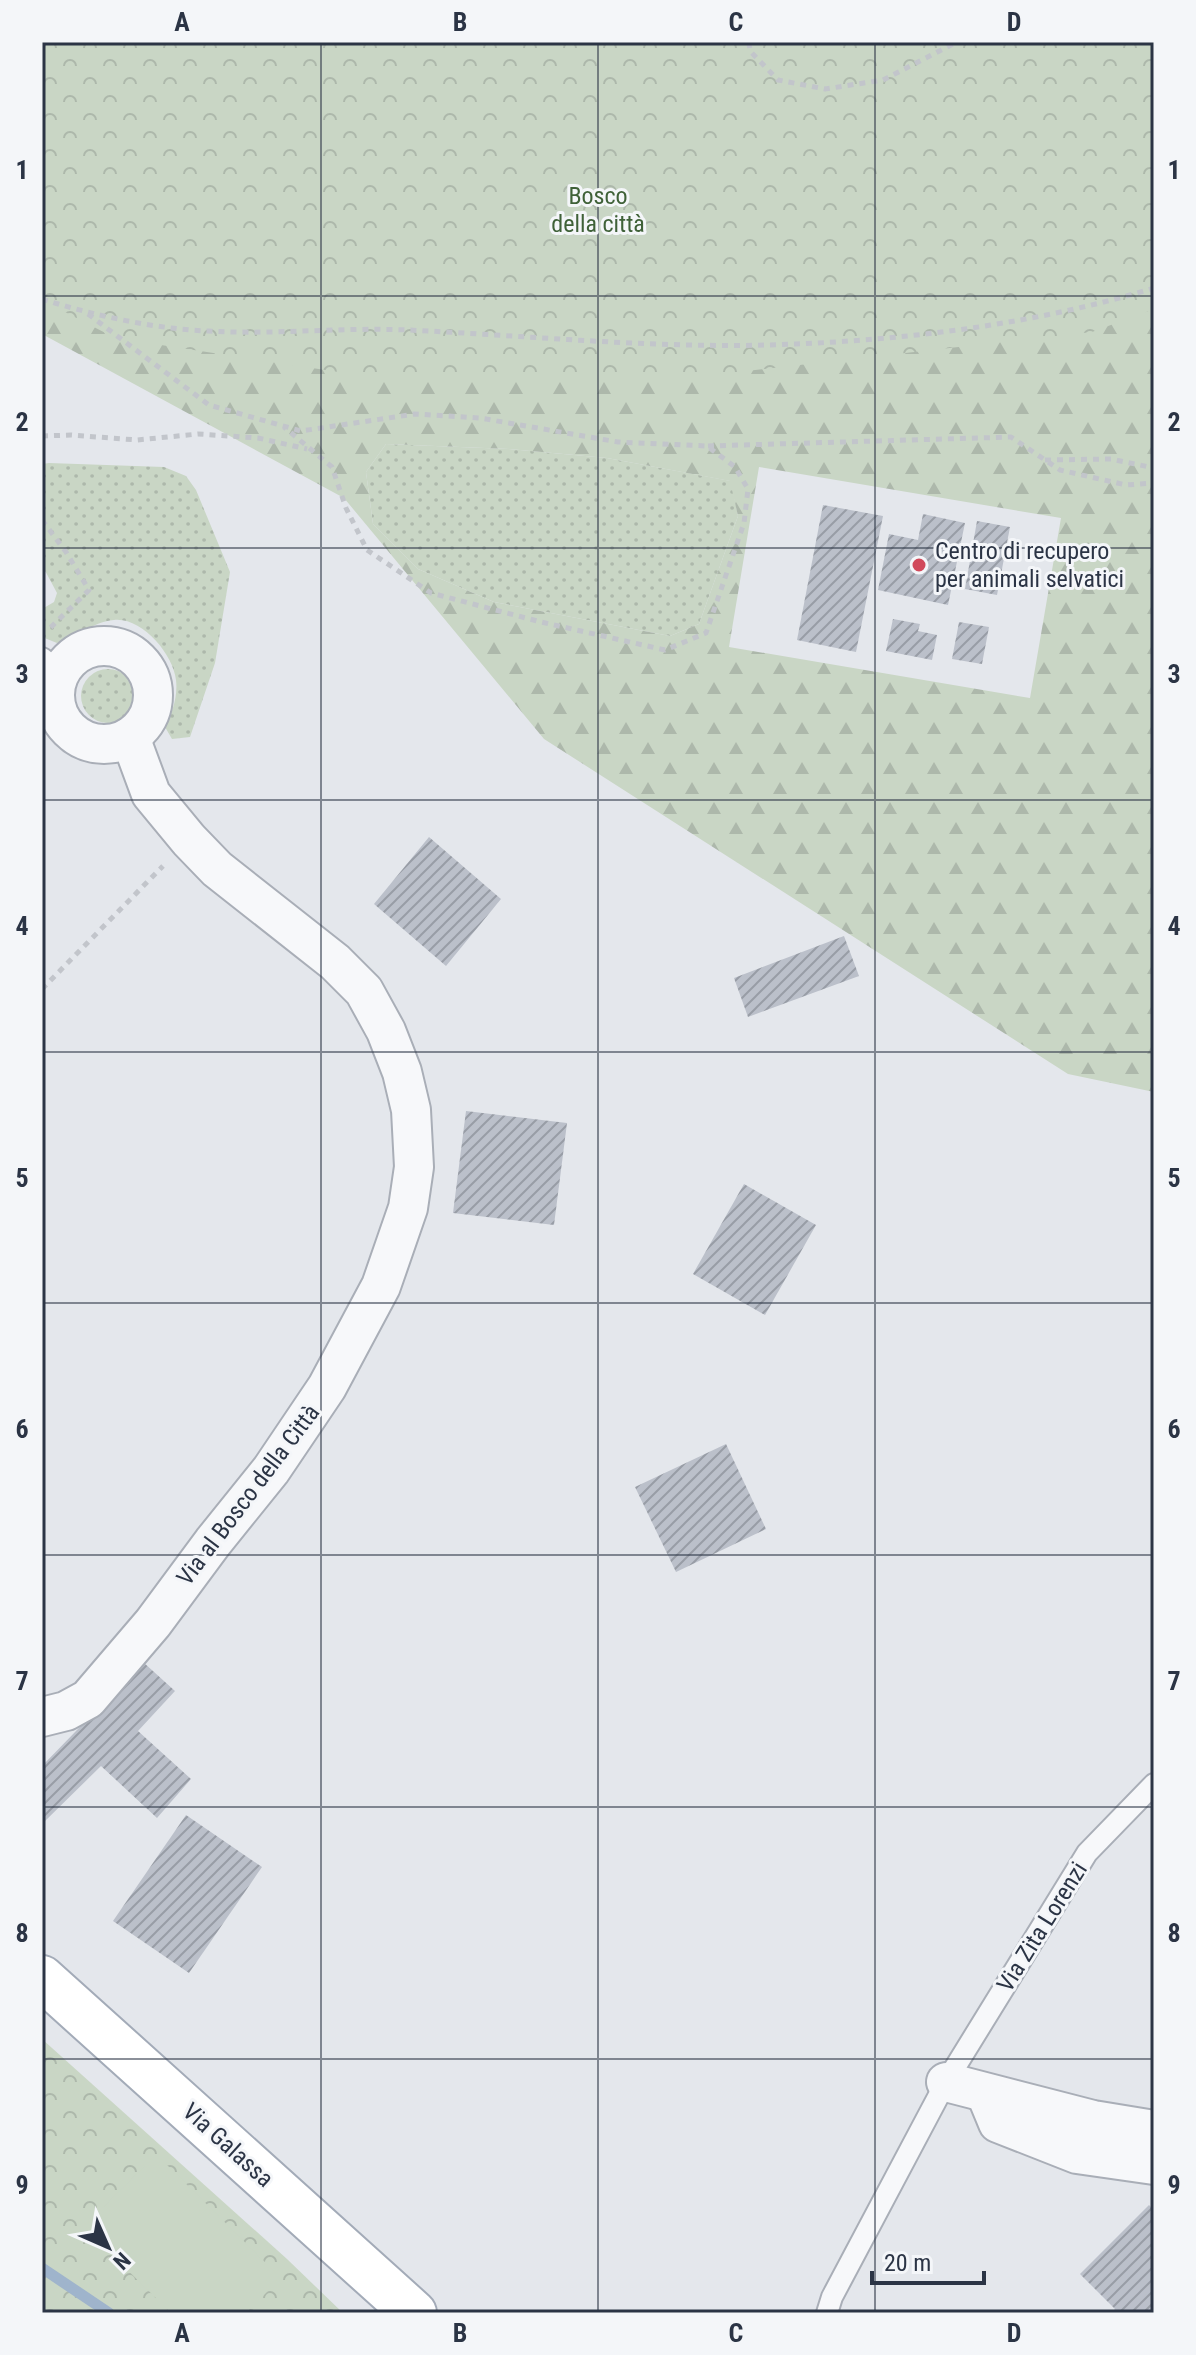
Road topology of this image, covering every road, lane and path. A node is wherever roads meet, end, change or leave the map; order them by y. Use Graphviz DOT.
graph roads {
  1 [pos="749,42"];
  2 [pos="957,42"];
  3 [pos="1154,288"];
  4 [pos="42,299"];
  5 [pos="88,314"];
  6 [pos="284,427"];
  7 [pos="42,436"];
  8 [pos="707,446"];
  9 [pos="310,449"];
  10 [pos="1044,460"];
  11 [pos="1154,468"];
  12 [pos="1154,483"];
  13 [pos="42,520"];
  14 [pos="42,636"];
  15 [pos="51,665"];
  16 [pos="130,737"];
  17 [pos="189,840"];
  18 [pos="42,989"];
  19 [pos="42,1717"];
  20 [pos="1154,1784"];
  21 [pos="42,1978"];
  22 [pos="946,2082"];
  23 [pos="986,2094"];
  24 [pos="1154,2130"];
  25 [pos="1154,2165"];
  26 [pos="414,2313"];
  27 [pos="827,2313"];
  1 -- 2 [label="path"];
  3 -- 5 [label="path"];
  4 -- 5 [label="path"];
  5 -- 6 [label="path"];
  6 -- 8 [label="path"];
  6 -- 9 [label="path"];
  7 -- 9 [label="path"];
  8 -- 9 [label="path"];
  8 -- 10 [label="path"];
  10 -- 11 [label="path"];
  10 -- 12 [label="path"];
  13 -- 14 [label="path"];
  15 -- 16 [label="street"];
  15 -- 16 [label="street"];
  16 -- 17 [label="street, Via al Bosco della Città"];
  17 -- 18 [label="path"];
  17 -- 19 [label="street, Via al Bosco della Città"];
  20 -- 22 [label="lane, Via Zita Lorenzi"];
  21 -- 26 [label="main road, Via Galassa"];
  22 -- 23 [label="street"];
  22 -- 27 [label="lane, Via Zita Lorenzi"];
  23 -- 24 [label="street"];
  23 -- 25 [label="street"];
}
